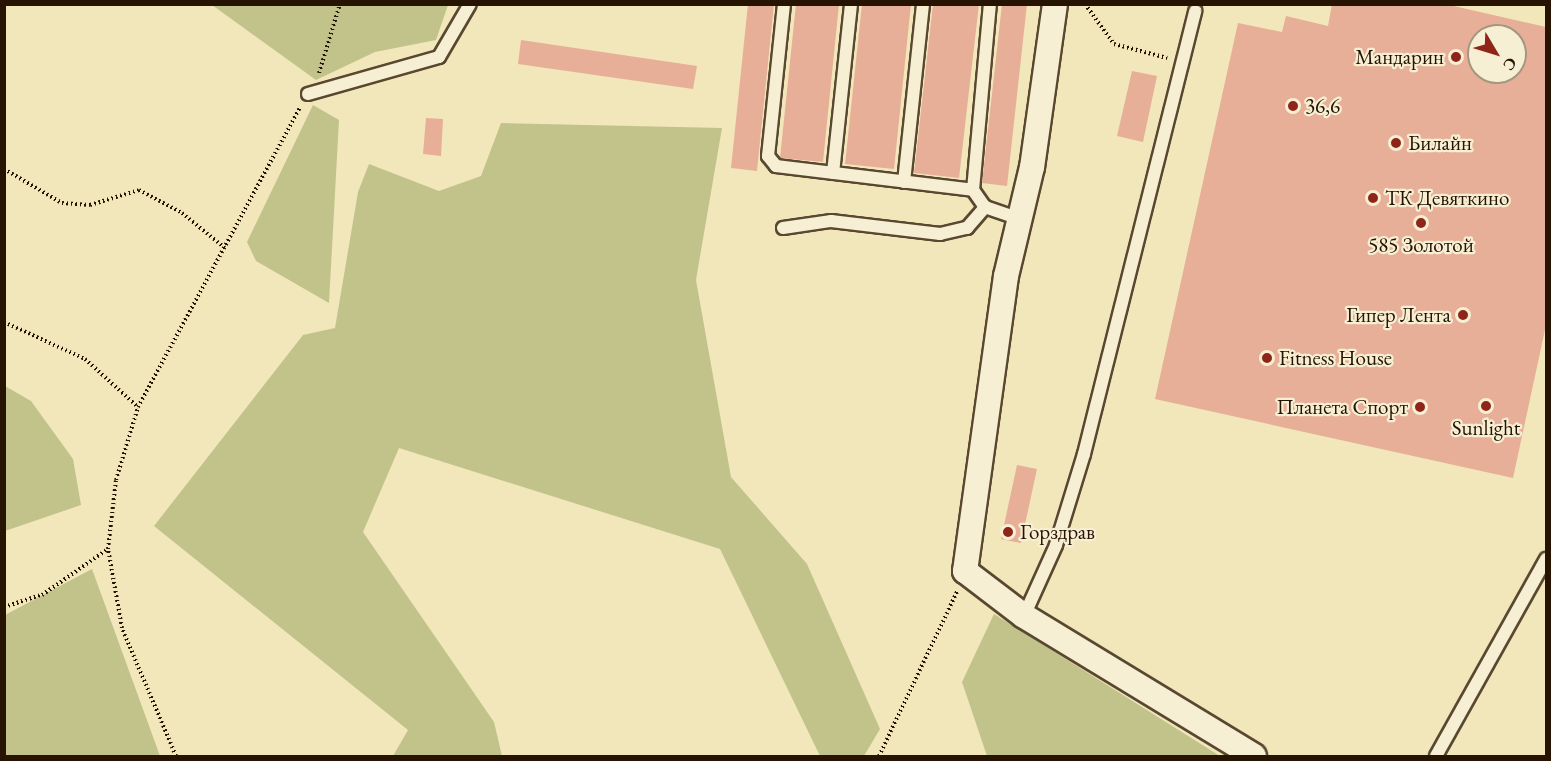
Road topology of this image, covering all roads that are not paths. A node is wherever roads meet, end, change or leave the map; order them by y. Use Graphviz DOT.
graph roads {
  1 [pos="470,4"];
  2 [pos="784,4"];
  3 [pos="851,4"];
  4 [pos="923,4"];
  5 [pos="990,4"];
  6 [pos="1055,4"];
  7 [pos="1195,11"];
  8 [pos="308,94"];
  9 [pos="833,173"];
  10 [pos="904,182"];
  11 [pos="973,190"];
  12 [pos="985,207"];
  13 [pos="1020,219"];
  14 [pos="783,228"];
  15 [pos="1546,559"];
  16 [pos="1024,616"];
  17 [pos="1254,756"];
  18 [pos="1437,756"];
  1 -- 8 [label="lane"];
  2 -- 9 [label="lane"];
  3 -- 9 [label="lane"];
  4 -- 10 [label="lane"];
  5 -- 11 [label="lane"];
  6 -- 13 [label="street"];
  7 -- 16 [label="lane"];
  9 -- 10 [label="lane"];
  10 -- 11 [label="lane"];
  11 -- 12 [label="lane"];
  12 -- 13 [label="lane"];
  12 -- 14 [label="lane"];
  13 -- 16 [label="street"];
  15 -- 18 [label="lane"];
  16 -- 17 [label="street"];
}
